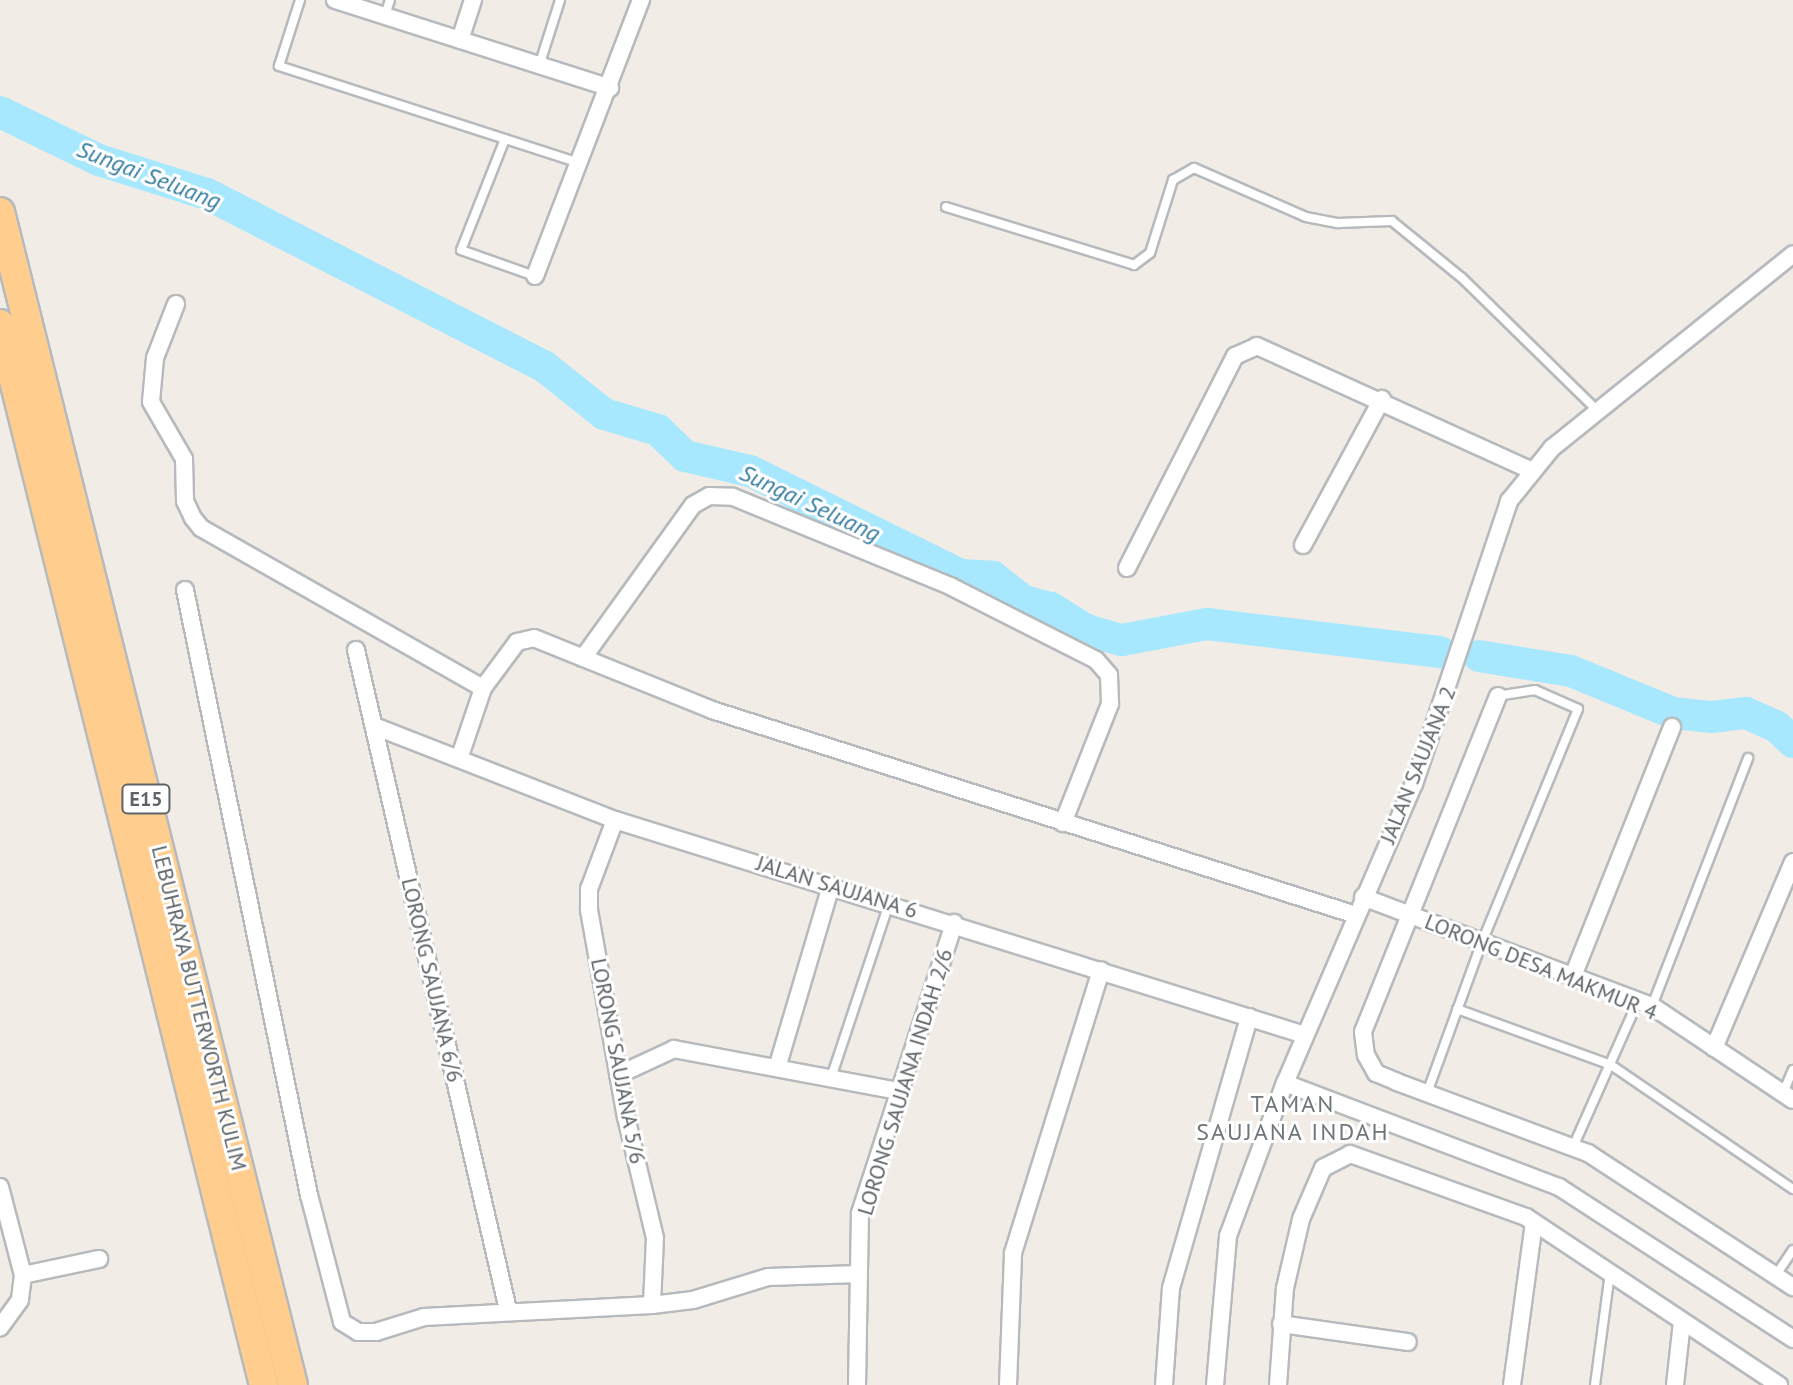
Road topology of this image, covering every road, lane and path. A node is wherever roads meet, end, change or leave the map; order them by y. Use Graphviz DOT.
graph roads {
  1 [pos="300,0"];
  2 [pos="335,0"];
  3 [pos="473,0"];
  4 [pos="560,0"];
  5 [pos="641,0"];
  6 [pos="388,8"];
  7 [pos="460,40"];
  8 [pos="539,66"];
  9 [pos="610,88"];
  10 [pos="505,139"];
  11 [pos="580,164"];
  12 [pos="946,207"];
  13 [pos="0,212"];
  14 [pos="1793,254"];
  15 [pos="535,276"];
  16 [pos="176,304"];
  17 [pos="0,324"];
  18 [pos="1382,399"];
  19 [pos="1598,411"];
  20 [pos="1530,470"];
  21 [pos="1303,545"];
  22 [pos="1127,568"];
  23 [pos="185,590"];
  24 [pos="356,650"];
  25 [pos="583,658"];
  26 [pos="483,688"];
  27 [pos="1498,696"];
  28 [pos="374,726"];
  29 [pos="1672,727"];
  30 [pos="1748,758"];
  31 [pos="459,759"];
  32 [pos="615,820"];
  33 [pos="1063,823"];
  34 [pos="1793,862"];
  35 [pos="831,886"];
  36 [pos="1363,897"];
  37 [pos="889,903"];
  38 [pos="1406,914"];
  39 [pos="1356,915"];
  40 [pos="954,923"];
  41 [pos="1482,942"];
  42 [pos="1101,970"];
  43 [pos="1573,976"];
  44 [pos="1645,1003"];
  45 [pos="1457,1009"];
  46 [pos="1249,1017"];
  47 [pos="1305,1035"];
  48 [pos="1714,1048"];
  49 [pos="1611,1065"];
  50 [pos="777,1068"];
  51 [pos="1793,1070"];
  52 [pos="618,1075"];
  53 [pos="831,1078"];
  54 [pos="1285,1083"];
  55 [pos="899,1091"];
  56 [pos="1427,1093"];
  57 [pos="1788,1097"];
  58 [pos="1573,1147"];
  59 [pos="0,1187"];
  60 [pos="1793,1189"];
  61 [pos="1534,1223"];
  62 [pos="1793,1250"];
  63 [pos="99,1259"];
  64 [pos="1610,1272"];
  65 [pos="859,1274"];
  66 [pos="23,1275"];
  67 [pos="1776,1276"];
  68 [pos="1793,1287"];
  69 [pos="652,1305"];
  70 [pos="508,1310"];
  71 [pos="1682,1322"];
  72 [pos="1281,1324"];
  73 [pos="0,1328"];
  74 [pos="1793,1339"];
  75 [pos="1408,1342"];
  76 [pos="1762,1380"];
  77 [pos="264,1385"];
  78 [pos="293,1385"];
  79 [pos="857,1385"];
  80 [pos="1008,1385"];
  81 [pos="1164,1385"];
  82 [pos="1215,1385"];
  83 [pos="1278,1385"];
  84 [pos="1512,1385"];
  85 [pos="1595,1385"];
  86 [pos="1675,1385"];
  87 [pos="1779,1385"];
  1 -- 10 [label="lane"];
  2 -- 6 [label="street"];
  3 -- 7 [label="street"];
  4 -- 8 [label="lane"];
  5 -- 9 [label="street"];
  6 -- 7 [label="street"];
  7 -- 8 [label="street"];
  8 -- 9 [label="street"];
  9 -- 11 [label="street"];
  10 -- 11 [label="lane"];
  10 -- 15 [label="lane"];
  11 -- 15 [label="street"];
  12 -- 19 [label="lane"];
  13 -- 78 [label="highway, LEBUHRAYA BUTTERWORTH KULIM / E15"];
  14 -- 19 [label="street, JALAN SAUJANA 2"];
  16 -- 26 [label="street"];
  17 -- 77 [label="highway, LEBUHRAYA BUTTERWORTH KULIM / E15"];
  18 -- 20 [label="street"];
  18 -- 21 [label="street"];
  18 -- 22 [label="street"];
  19 -- 20 [label="street, JALAN SAUJANA 2"];
  20 -- 36 [label="street, JALAN SAUJANA 2"];
  23 -- 70 [label="street"];
  24 -- 28 [label="street, LORONG SAUJANA 6/6"];
  25 -- 26 [label="street"];
  25 -- 33 [label="street"];
  25 -- 33 [label="street"];
  26 -- 31 [label="street"];
  27 -- 38 [label="street"];
  27 -- 41 [label="lane"];
  28 -- 31 [label="street, JALAN SAUJANA 6"];
  28 -- 70 [label="street, LORONG SAUJANA 6/6"];
  29 -- 43 [label="street"];
  30 -- 44 [label="lane"];
  31 -- 32 [label="street, JALAN SAUJANA 6"];
  32 -- 35 [label="street, JALAN SAUJANA 6"];
  32 -- 52 [label="street, LORONG SAUJANA 5/6"];
  33 -- 39 [label="street"];
  34 -- 48 [label="street"];
  35 -- 37 [label="street, JALAN SAUJANA 6"];
  35 -- 50 [label="street"];
  36 -- 38 [label="street, LORONG DESA MAKMUR 4"];
  36 -- 39 [label="street, JALAN SAUJANA 2"];
  37 -- 40 [label="street, JALAN SAUJANA 6"];
  37 -- 53 [label="lane"];
  38 -- 41 [label="street, LORONG DESA MAKMUR 4"];
  38 -- 56 [label="street"];
  39 -- 47 [label="street, JALAN SAUJANA 2"];
  40 -- 42 [label="street, JALAN SAUJANA 6"];
  40 -- 55 [label="street, LORONG SAUJANA INDAH 2/6"];
  41 -- 43 [label="street, LORONG DESA MAKMUR 4"];
  41 -- 45 [label="lane"];
  42 -- 46 [label="street, JALAN SAUJANA 6"];
  42 -- 80 [label="street"];
  43 -- 44 [label="street, LORONG DESA MAKMUR 4"];
  44 -- 48 [label="street, LORONG DESA MAKMUR 4"];
  44 -- 49 [label="lane"];
  45 -- 49 [label="lane"];
  45 -- 56 [label="lane"];
  46 -- 47 [label="street, JALAN SAUJANA 6"];
  46 -- 81 [label="street"];
  47 -- 54 [label="street, JALAN SAUJANA 2"];
  48 -- 57 [label="street, LORONG DESA MAKMUR 4"];
  49 -- 58 [label="lane"];
  49 -- 60 [label="lane"];
  50 -- 52 [label="street"];
  50 -- 53 [label="street"];
  51 -- 57 [label="lane"];
  52 -- 69 [label="street, LORONG SAUJANA 5/6"];
  53 -- 55 [label="street"];
  54 -- 74 [label="street"];
  54 -- 82 [label="street, JALAN SAUJANA 2"];
  55 -- 65 [label="street, LORONG SAUJANA INDAH 2/6"];
  56 -- 58 [label="street"];
  58 -- 67 [label="street"];
  59 -- 66 [label="street"];
  61 -- 64 [label="street"];
  61 -- 72 [label="street"];
  61 -- 84 [label="street"];
  62 -- 67 [label="lane"];
  63 -- 66 [label="street"];
  64 -- 71 [label="street"];
  64 -- 85 [label="lane"];
  65 -- 69 [label="street"];
  65 -- 79 [label="street, LORONG SAUJANA INDAH 2/6"];
  66 -- 73 [label="street"];
  67 -- 68 [label="street"];
  69 -- 70 [label="street"];
  71 -- 76 [label="street"];
  71 -- 86 [label="street"];
  72 -- 75 [label="street"];
  72 -- 83 [label="street"];
  76 -- 87 [label="street"];
}
